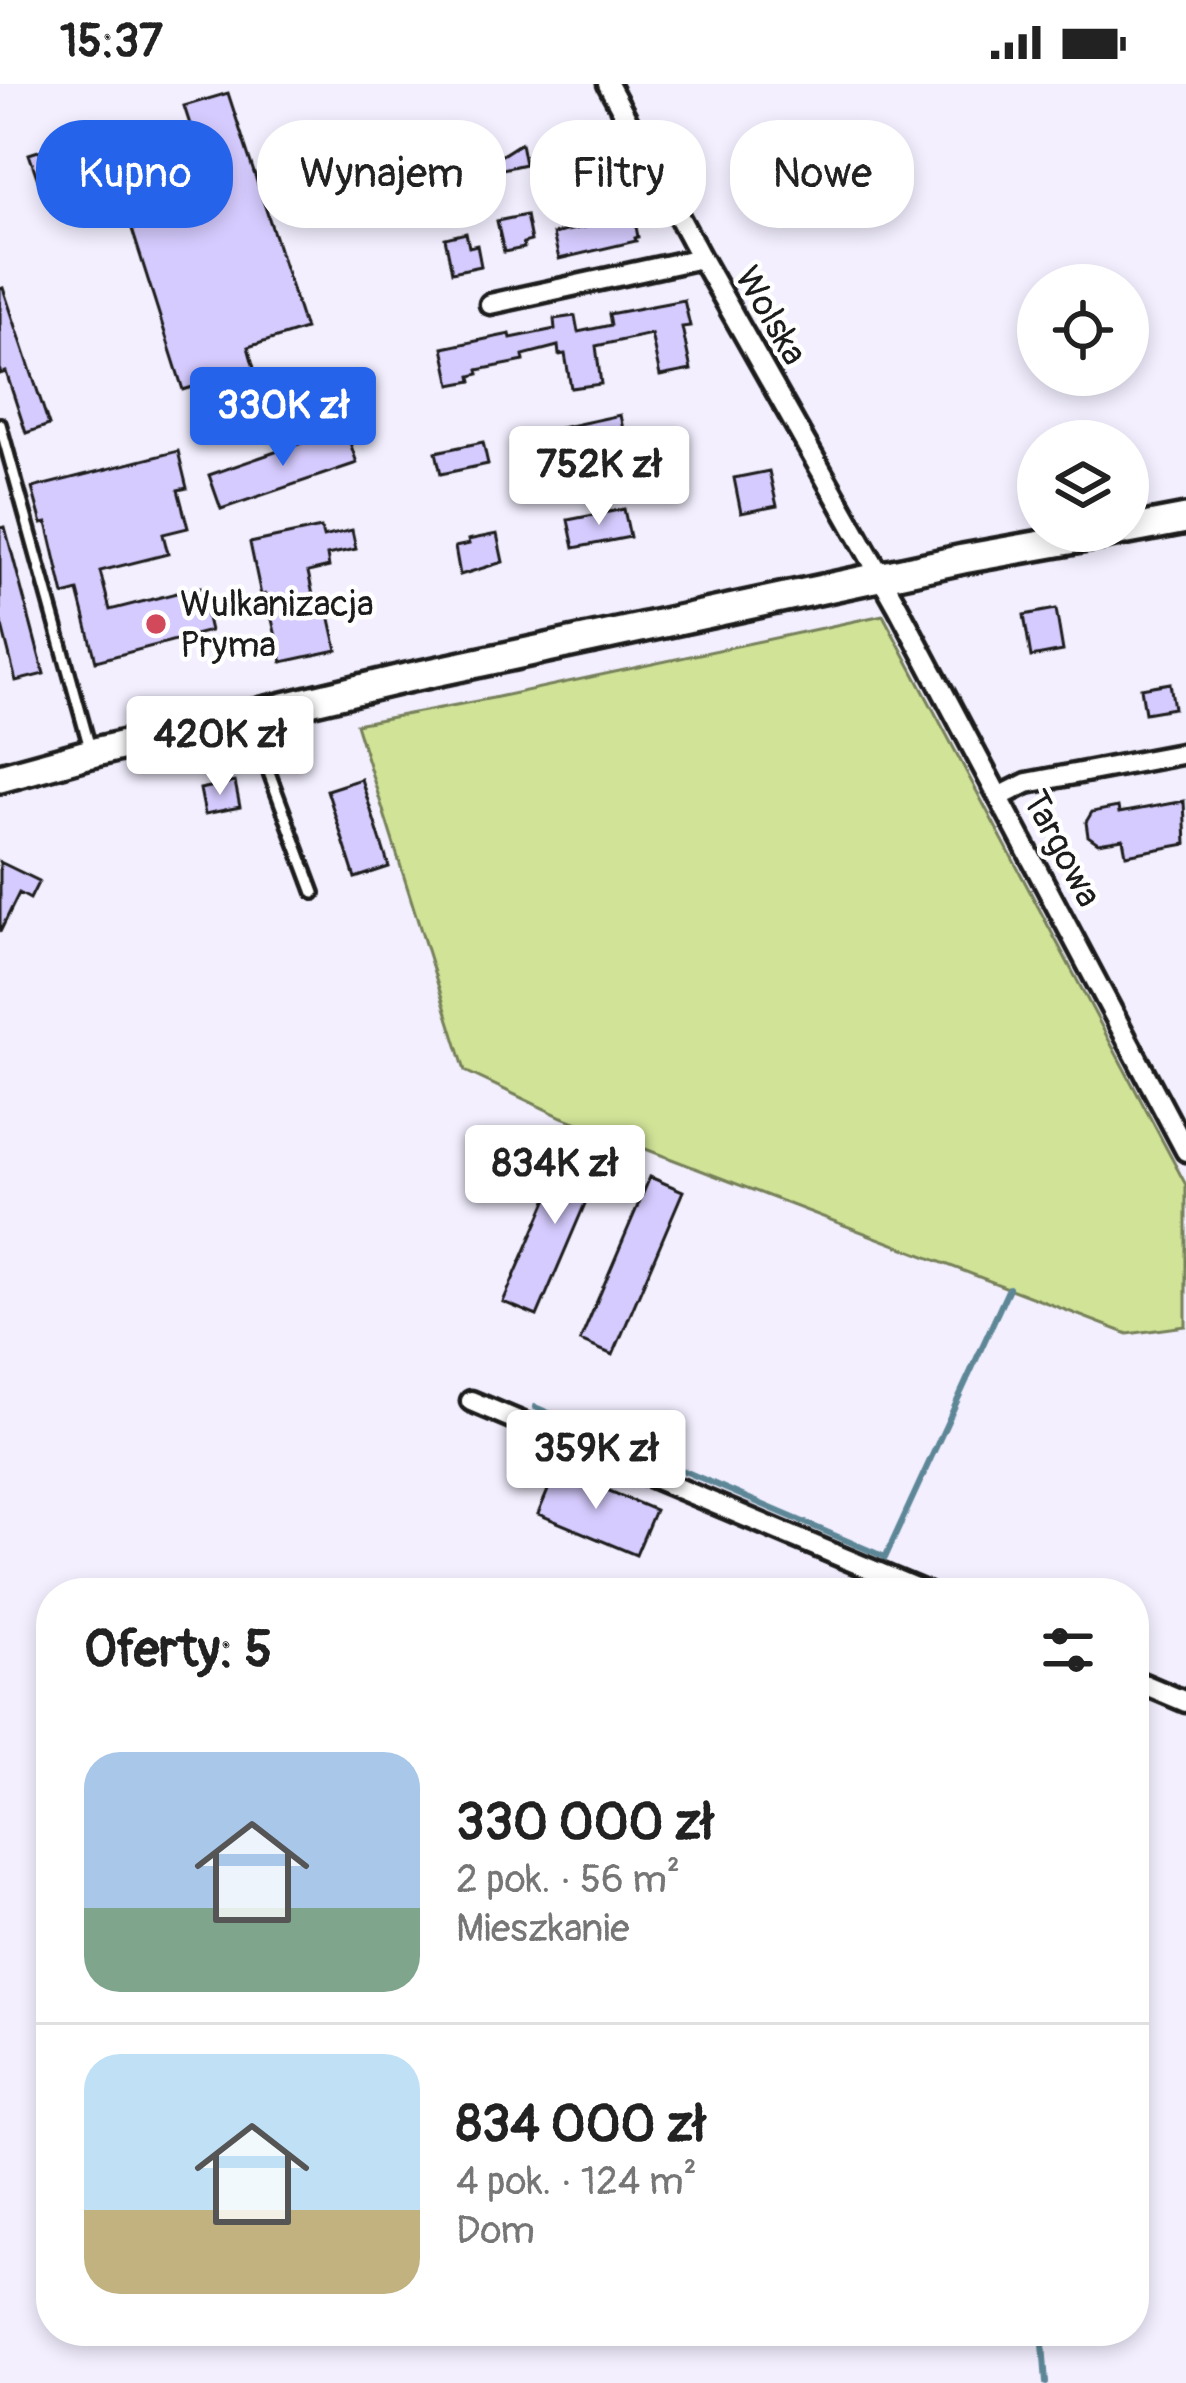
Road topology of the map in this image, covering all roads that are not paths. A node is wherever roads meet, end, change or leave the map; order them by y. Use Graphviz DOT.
graph roads {
  1 [pos="608,84"];
  2 [pos="701,258"];
  3 [pos="490,304"];
  4 [pos="0,424"];
  5 [pos="1186,519"];
  6 [pos="1149,526"];
  7 [pos="1017,549"];
  8 [pos="882,577"];
  9 [pos="253,714"];
  10 [pos="1186,753"];
  11 [pos="92,754"];
  12 [pos="0,778"];
  13 [pos="999,797"];
  14 [pos="314,893"];
  15 [pos="1186,1151"];
  16 [pos="471,1401"];
  17 [pos="891,1578"];
  18 [pos="1149,1686"];
  19 [pos="1186,1702"];
  1 -- 2 [label="street, Wolska"];
  2 -- 3 [label="street"];
  2 -- 8 [label="street, Wolska"];
  4 -- 11 [label="lane"];
  5 -- 6 [label="main road"];
  7 -- 8 [label="main road"];
  8 -- 9 [label="main road"];
  8 -- 13 [label="street, Targowa"];
  9 -- 11 [label="main road"];
  9 -- 14 [label="lane"];
  10 -- 13 [label="street"];
  11 -- 12 [label="main road"];
  13 -- 15 [label="street, Targowa"];
  16 -- 17 [label="street"];
  18 -- 19 [label="street"];
}
